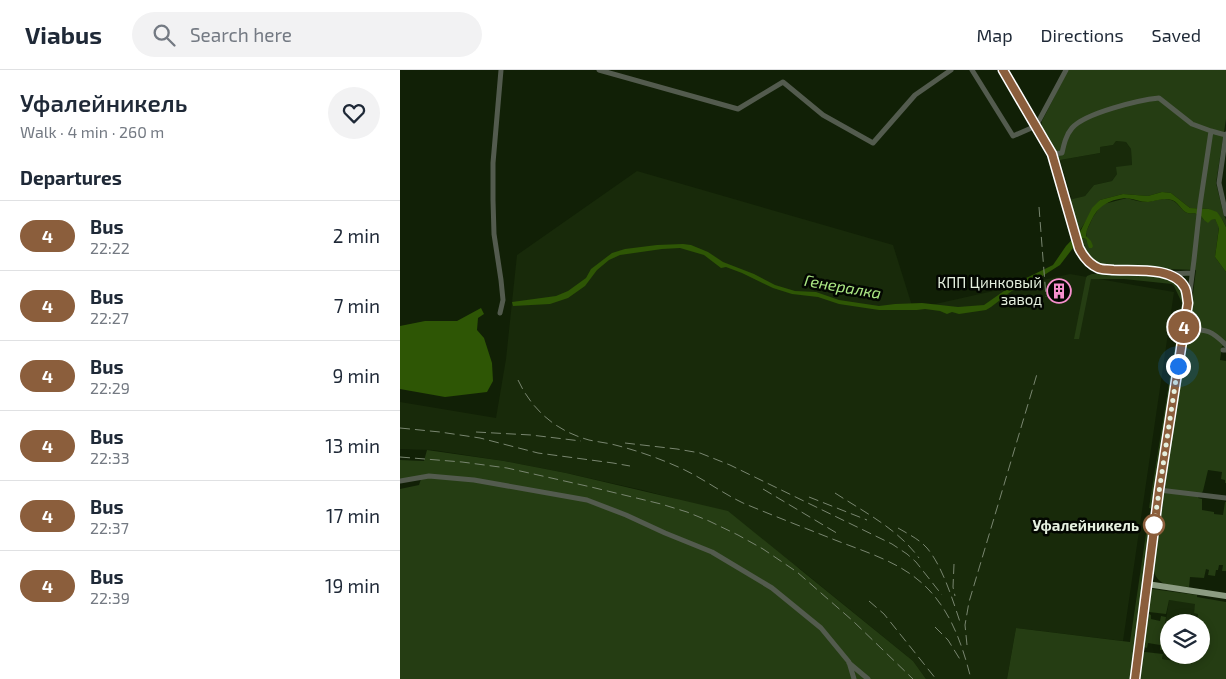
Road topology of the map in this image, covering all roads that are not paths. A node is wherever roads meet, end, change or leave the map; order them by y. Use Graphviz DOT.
graph roads {
  1 [pos="501,70"];
  2 [pos="599,70"];
  3 [pos="951,70"];
  4 [pos="972,70"];
  5 [pos="1003,70"];
  6 [pos="1066,70"];
  7 [pos="1036,126"];
  8 [pos="1211,131"];
  9 [pos="1226,134"];
  10 [pos="1052,154"];
  11 [pos="1226,214"];
  12 [pos="1192,273"];
  13 [pos="1169,274"];
  14 [pos="1188,303"];
  15 [pos="500,313"];
  16 [pos="1184,328"];
  17 [pos="1225,348"];
  18 [pos="400,481"];
  19 [pos="1159,490"];
  20 [pos="1226,498"];
  21 [pos="1147,584"];
  22 [pos="1226,596"];
  23 [pos="849,662"];
  24 [pos="854,679"];
  25 [pos="868,679"];
  26 [pos="1135,679"];
  1 -- 15 [label="street"];
  2 -- 3 [label="street"];
  4 -- 7 [label="street"];
  5 -- 7 [label="main road"];
  6 -- 7 [label="street"];
  7 -- 10 [label="main road"];
  8 -- 9 [label="street"];
  8 -- 10 [label="street"];
  8 -- 12 [label="street"];
  9 -- 11 [label="street"];
  10 -- 13 [label="main road"];
  12 -- 13 [label="street"];
  12 -- 14 [label="street"];
  13 -- 14 [label="main road"];
  14 -- 16 [label="main road"];
  16 -- 17 [label="street"];
  16 -- 19 [label="main road"];
  18 -- 23 [label="street"];
  19 -- 20 [label="street"];
  19 -- 21 [label="main road"];
  21 -- 22 [label="main road"];
  21 -- 26 [label="main road"];
  23 -- 24 [label="street"];
  23 -- 25 [label="street"];
}
